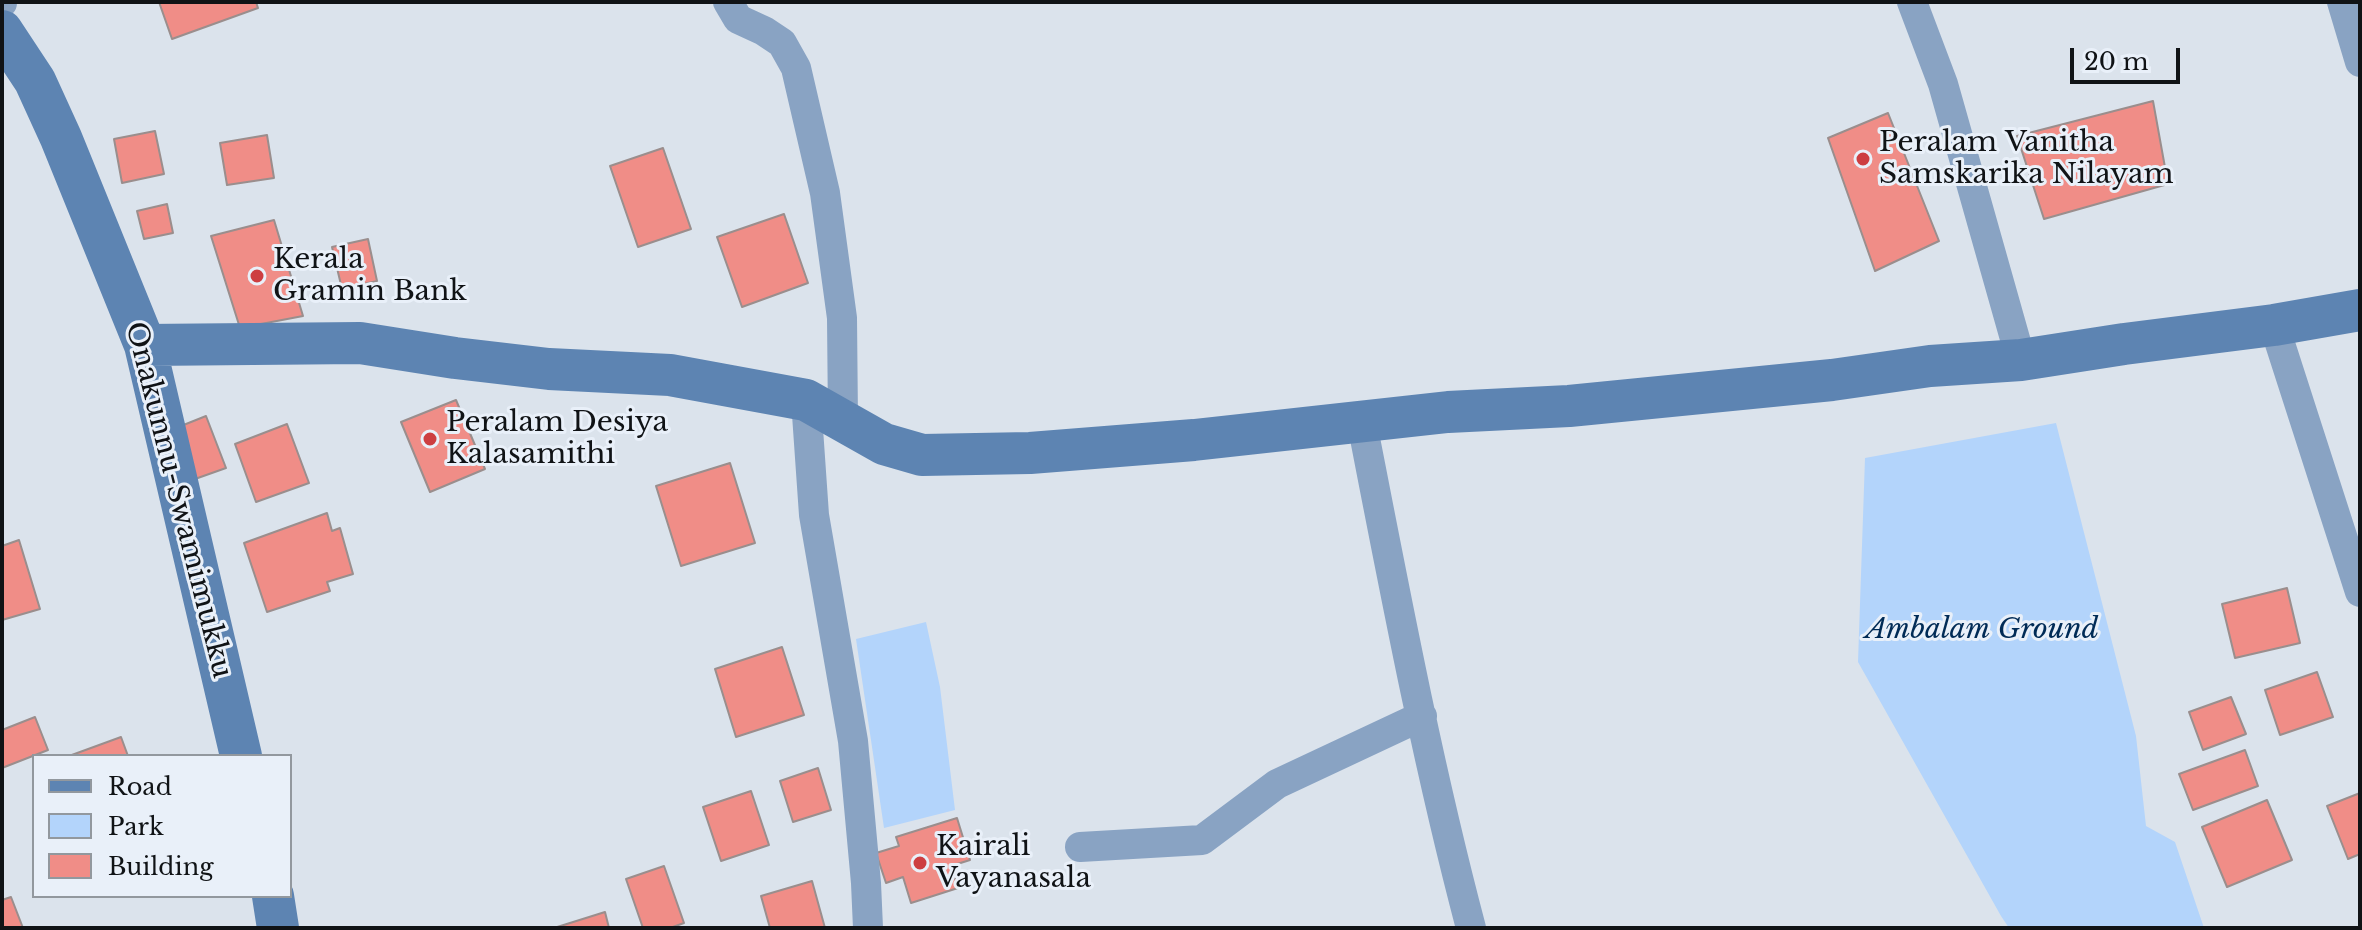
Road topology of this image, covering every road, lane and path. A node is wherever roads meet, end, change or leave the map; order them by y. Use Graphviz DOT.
graph roads {
  1 [pos="728,2"];
  2 [pos="1912,2"];
  3 [pos="2342,2"];
  4 [pos="2,31"];
  5 [pos="2360,62"];
  6 [pos="2360,310"];
  7 [pos="2274,325"];
  8 [pos="145,345"];
  9 [pos="2021,360"];
  10 [pos="806,400"];
  11 [pos="843,421"];
  12 [pos="1362,423"];
  13 [pos="2360,592"];
  14 [pos="1422,716"];
  15 [pos="241,754"];
  16 [pos="1080,847"];
  17 [pos="273,898"];
  18 [pos="278,928"];
  19 [pos="868,928"];
  20 [pos="1471,928"];
  1 -- 11 [label="street"];
  2 -- 9 [label="street"];
  3 -- 5 [label="street"];
  4 -- 8 [label="main road, Onakunnu-Swamimukku"];
  6 -- 7 [label="main road"];
  7 -- 9 [label="main road"];
  7 -- 13 [label="street"];
  8 -- 10 [label="main road"];
  8 -- 15 [label="main road, Onakunnu-Swamimukku"];
  9 -- 12 [label="main road"];
  10 -- 11 [label="main road"];
  10 -- 19 [label="street"];
  11 -- 12 [label="main road"];
  12 -- 14 [label="street"];
  14 -- 16 [label="street"];
  14 -- 20 [label="street"];
  17 -- 18 [label="main road"];
}
